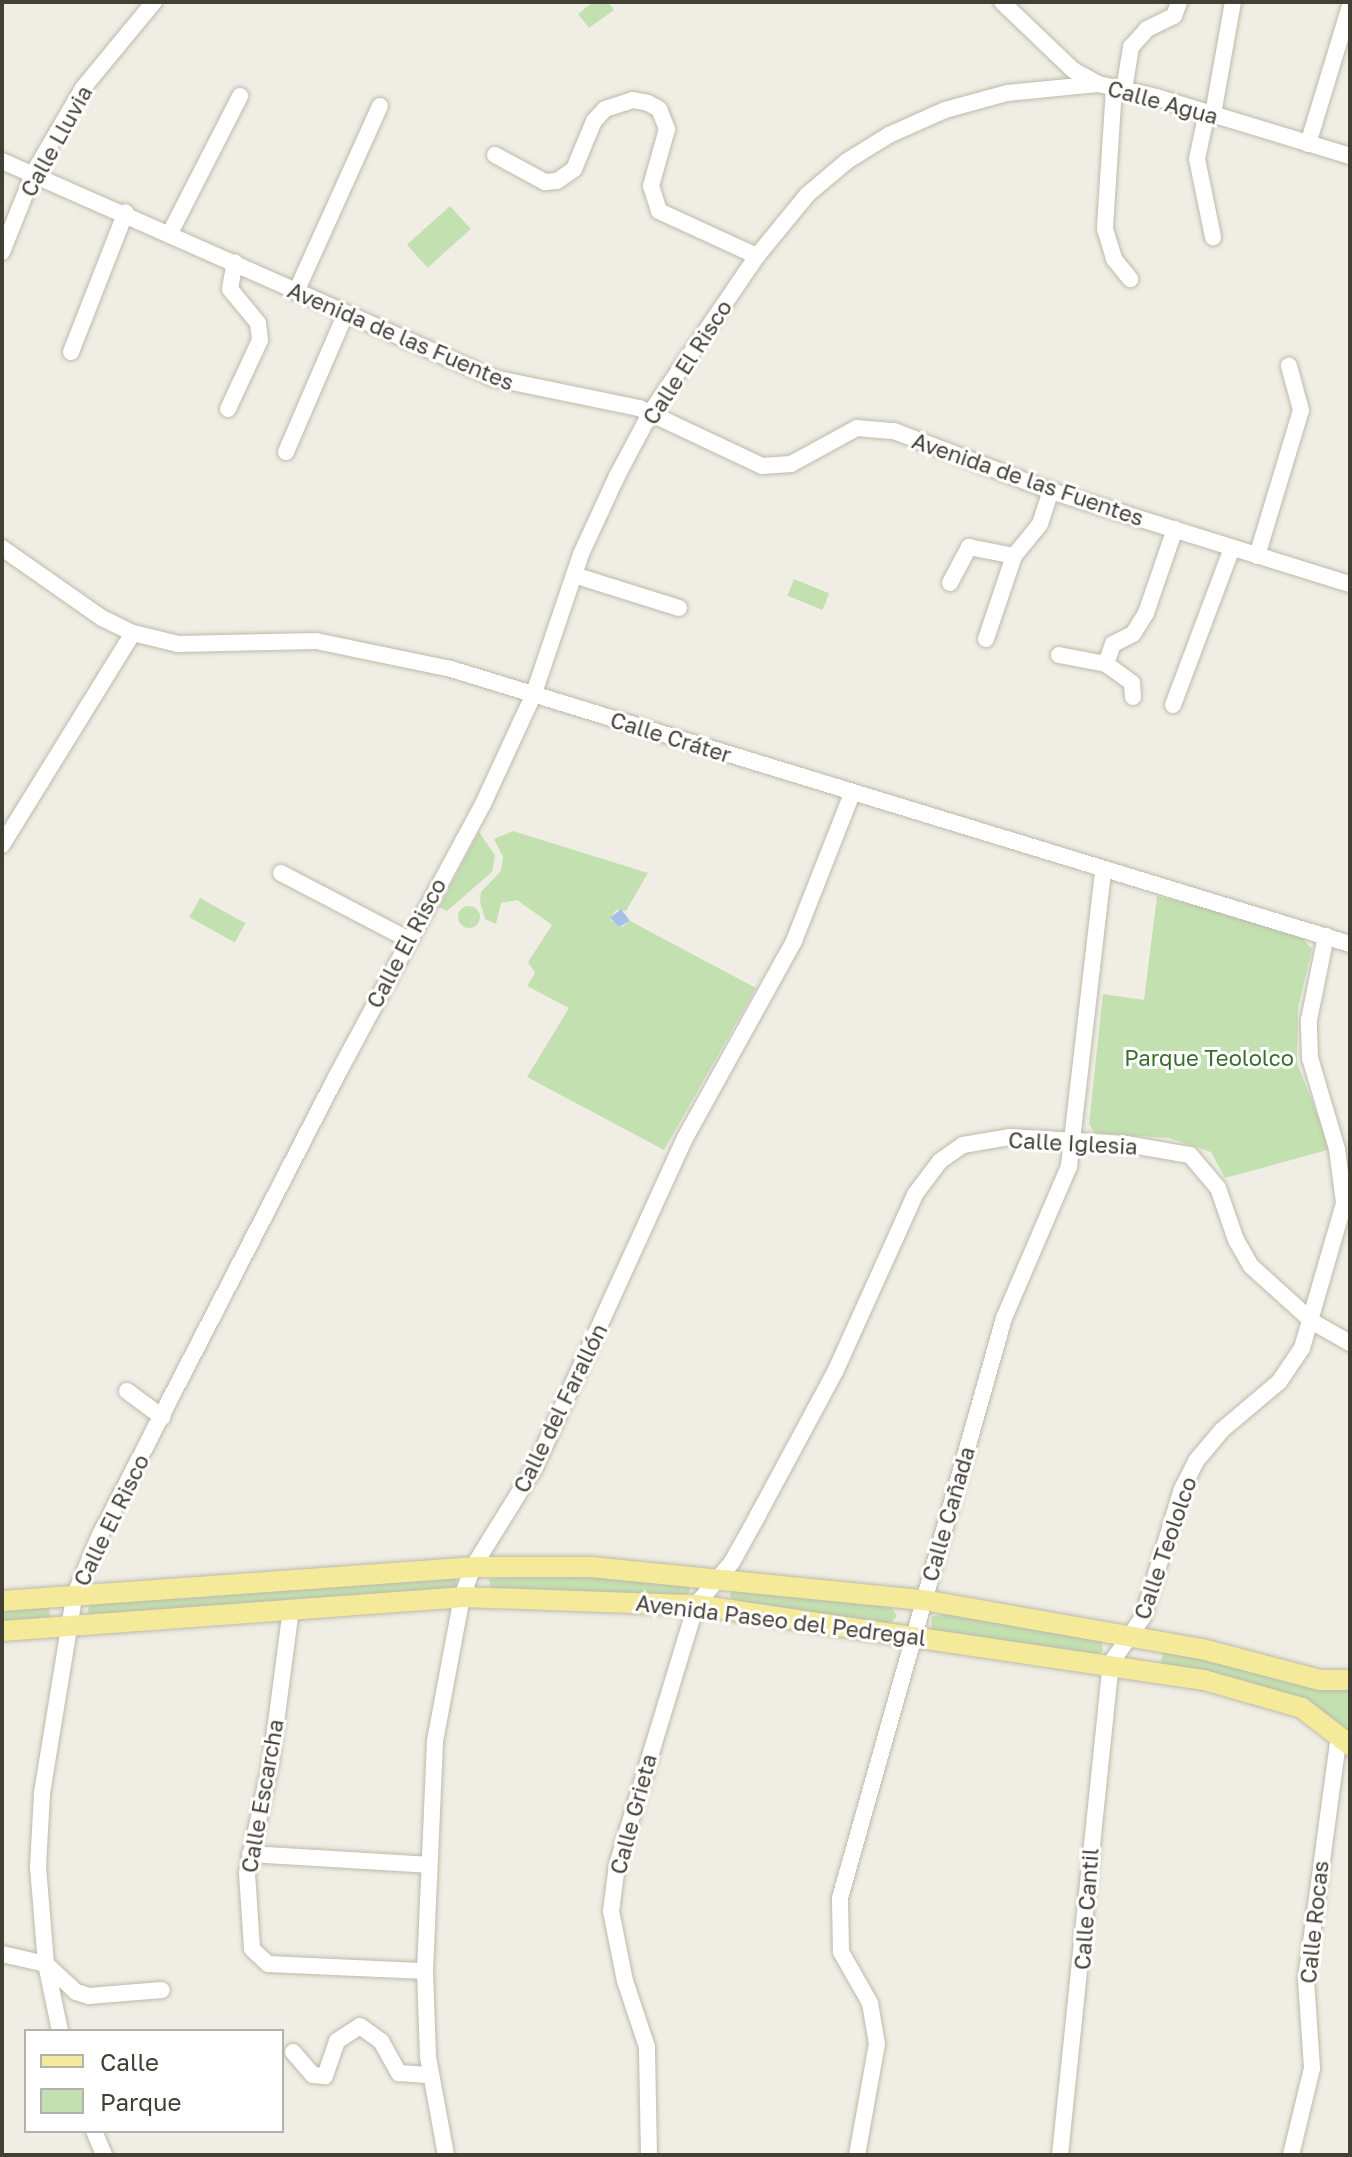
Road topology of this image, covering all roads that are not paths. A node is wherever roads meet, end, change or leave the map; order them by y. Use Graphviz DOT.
graph roads {
  1 [pos="154,2"];
  2 [pos="1002,2"];
  3 [pos="1179,2"];
  4 [pos="1233,2"];
  5 [pos="1350,6"];
  6 [pos="1112,88"];
  7 [pos="240,96"];
  8 [pos="380,106"];
  9 [pos="1210,113"];
  10 [pos="1308,144"];
  11 [pos="495,155"];
  12 [pos="1350,156"];
  13 [pos="2,161"];
  14 [pos="34,172"];
  15 [pos="126,212"];
  16 [pos="170,233"];
  17 [pos="1213,237"];
  18 [pos="2,252"];
  19 [pos="757,256"];
  20 [pos="235,262"];
  21 [pos="1130,279"];
  22 [pos="296,292"];
  23 [pos="346,313"];
  24 [pos="71,352"];
  25 [pos="1289,366"];
  26 [pos="228,409"];
  27 [pos="651,412"];
  28 [pos="286,452"];
  29 [pos="1051,491"];
  30 [pos="1175,529"];
  31 [pos="2,548"];
  32 [pos="1232,548"];
  33 [pos="1014,556"];
  34 [pos="1257,556"];
  35 [pos="574,575"];
  36 [pos="950,583"];
  37 [pos="1350,584"];
  38 [pos="679,608"];
  39 [pos="133,633"];
  40 [pos="986,639"];
  41 [pos="1059,655"];
  42 [pos="1106,664"];
  43 [pos="533,696"];
  44 [pos="1133,697"];
  45 [pos="1173,705"];
  46 [pos="852,794"];
  47 [pos="2,845"];
  48 [pos="1103,870"];
  49 [pos="281,873"];
  50 [pos="1326,936"];
  51 [pos="407,939"];
  52 [pos="1350,944"];
  53 [pos="1074,1142"];
  54 [pos="1313,1322"];
  55 [pos="1350,1343"];
  56 [pos="127,1391"];
  57 [pos="162,1417"];
  58 [pos="473,1567"];
  59 [pos="717,1577"];
  60 [pos="74,1597"];
  61 [pos="462,1597"];
  62 [pos="923,1600"];
  63 [pos="2,1601"];
  64 [pos="696,1605"];
  65 [pos="291,1609"];
  66 [pos="66,1626"];
  67 [pos="2,1631"];
  68 [pos="1130,1635"];
  69 [pos="914,1637"];
  70 [pos="1111,1663"];
  71 [pos="1350,1680"];
  72 [pos="1344,1740"];
  73 [pos="250,1854"];
  74 [pos="428,1865"];
  75 [pos="2,1954"];
  76 [pos="46,1964"];
  77 [pos="425,1971"];
  78 [pos="162,1990"];
  79 [pos="60,2029"];
  80 [pos="293,2052"];
  81 [pos="430,2075"];
  82 [pos="95,2133"];
  83 [pos="104,2155"];
  84 [pos="446,2155"];
  85 [pos="649,2155"];
  86 [pos="857,2155"];
  87 [pos="1060,2155"];
  88 [pos="1291,2155"];
  1 -- 14 [label="street, Calle Lluvia"];
  2 -- 6 [label="street, Calle Agua"];
  3 -- 6 [label="street"];
  4 -- 9 [label="street"];
  5 -- 10 [label="street"];
  6 -- 9 [label="street, Calle Agua"];
  6 -- 19 [label="street, Calle El Risco"];
  6 -- 21 [label="street"];
  7 -- 16 [label="street"];
  8 -- 22 [label="street"];
  9 -- 10 [label="street, Calle Agua"];
  9 -- 17 [label="street"];
  10 -- 12 [label="street, Calle Agua"];
  11 -- 19 [label="street"];
  13 -- 14 [label="street, Avenida de las Fuentes"];
  14 -- 15 [label="street, Avenida de las Fuentes"];
  14 -- 18 [label="street, Calle Lluvia"];
  15 -- 16 [label="street, Avenida de las Fuentes"];
  15 -- 24 [label="street"];
  16 -- 20 [label="street, Avenida de las Fuentes"];
  19 -- 27 [label="street, Calle El Risco"];
  20 -- 22 [label="street, Avenida de las Fuentes"];
  20 -- 26 [label="street"];
  22 -- 23 [label="street, Avenida de las Fuentes"];
  23 -- 27 [label="street, Avenida de las Fuentes"];
  23 -- 28 [label="street"];
  25 -- 34 [label="street"];
  27 -- 29 [label="street, Avenida de las Fuentes"];
  27 -- 35 [label="street, Calle El Risco"];
  29 -- 30 [label="street, Avenida de las Fuentes"];
  29 -- 33 [label="street"];
  30 -- 32 [label="street, Avenida de las Fuentes"];
  30 -- 42 [label="street"];
  31 -- 39 [label="street, Calle Cráter"];
  32 -- 34 [label="street, Avenida de las Fuentes"];
  32 -- 45 [label="street"];
  33 -- 36 [label="street"];
  33 -- 40 [label="street"];
  34 -- 37 [label="street, Avenida de las Fuentes"];
  35 -- 38 [label="street"];
  35 -- 43 [label="street, Calle El Risco"];
  39 -- 43 [label="street, Calle Cráter"];
  39 -- 47 [label="street"];
  41 -- 42 [label="street"];
  42 -- 44 [label="street"];
  43 -- 46 [label="street, Calle Cráter"];
  43 -- 51 [label="street, Calle El Risco"];
  46 -- 48 [label="street, Calle Cráter"];
  46 -- 58 [label="street, Calle del Farallón"];
  48 -- 50 [label="street, Calle Cráter"];
  48 -- 53 [label="street, Calle Cañada"];
  49 -- 51 [label="street"];
  50 -- 52 [label="street, Calle Cráter"];
  50 -- 54 [label="street, Calle Teololco"];
  51 -- 57 [label="street, Calle El Risco"];
  53 -- 54 [label="street, Calle Iglesia"];
  53 -- 59 [label="street, Calle Iglesia"];
  53 -- 62 [label="street, Calle Cañada"];
  54 -- 55 [label="street, Calle Iglesia"];
  54 -- 68 [label="street, Calle Teololco"];
  56 -- 57 [label="street"];
  57 -- 60 [label="street, Calle El Risco"];
  58 -- 59 [label="main road, Avenida Paseo del Pedregal"];
  58 -- 60 [label="main road, Avenida Paseo del Pedregal"];
  58 -- 61 [label="street, Calle del Farallón"];
  59 -- 62 [label="main road, Avenida Paseo del Pedregal"];
  59 -- 64 [label="street, Calle Grieta"];
  60 -- 63 [label="main road, Avenida Paseo del Pedregal"];
  60 -- 66 [label="street, Calle El Risco"];
  61 -- 64 [label="main road, Avenida Paseo del Pedregal"];
  61 -- 65 [label="main road, Avenida Paseo del Pedregal"];
  61 -- 74 [label="street, Calle del Farallón"];
  62 -- 68 [label="main road, Avenida Paseo del Pedregal"];
  62 -- 69 [label="street, Calle Cañada"];
  64 -- 69 [label="main road, Avenida Paseo del Pedregal"];
  64 -- 85 [label="street, Calle Grieta"];
  65 -- 66 [label="main road, Avenida Paseo del Pedregal"];
  65 -- 73 [label="street, Calle Escarcha"];
  66 -- 67 [label="main road, Avenida Paseo del Pedregal"];
  66 -- 76 [label="street, Calle El Risco"];
  68 -- 70 [label="street, Calle Teololco"];
  68 -- 71 [label="main road, Avenida Paseo del Pedregal"];
  69 -- 70 [label="main road, Avenida Paseo del Pedregal"];
  69 -- 86 [label="street, Calle Cañada"];
  70 -- 72 [label="main road, Avenida Paseo del Pedregal"];
  70 -- 87 [label="street, Calle Cantil"];
  72 -- 88 [label="street, Calle Rocas"];
  73 -- 74 [label="street"];
  73 -- 77 [label="street, Calle Escarcha"];
  74 -- 77 [label="street, Calle del Farallón"];
  75 -- 76 [label="street"];
  76 -- 78 [label="street"];
  76 -- 79 [label="street, Calle El Risco"];
  77 -- 81 [label="street, Calle del Farallón"];
  80 -- 81 [label="street"];
  81 -- 84 [label="street, Calle del Farallón"];
  82 -- 83 [label="street"];
}
